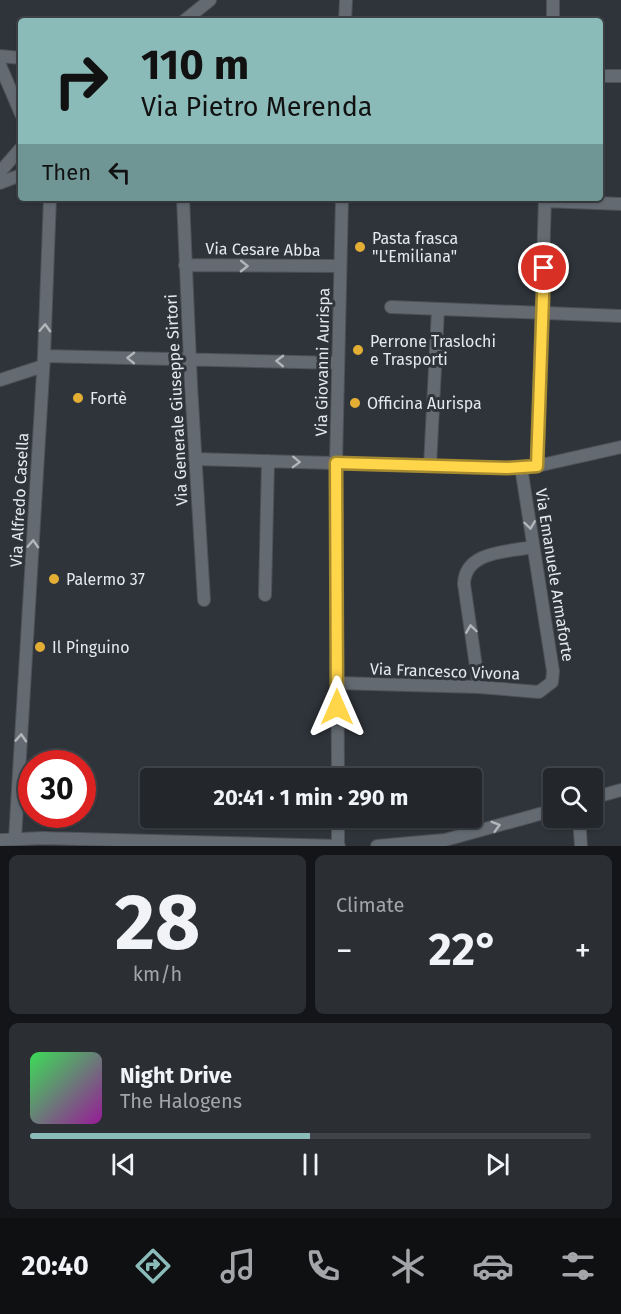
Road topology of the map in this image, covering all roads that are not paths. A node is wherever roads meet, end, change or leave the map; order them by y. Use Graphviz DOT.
graph roads {
  1 [pos="210,0"];
  2 [pos="346,0"];
  3 [pos="554,0"];
  4 [pos="188,18"];
  5 [pos="345,18"];
  6 [pos="553,18"];
  7 [pos="0,56"];
  8 [pos="18,58"];
  9 [pos="0,65"];
  10 [pos="603,76"];
  11 [pos="621,76"];
  12 [pos="18,107"];
  13 [pos="18,151"];
  14 [pos="0,172"];
  15 [pos="18,176"];
  16 [pos="0,183"];
  17 [pos="50,201"];
  18 [pos="183,201"];
  19 [pos="342,201"];
  20 [pos="545,201"];
  21 [pos="564,201"];
  22 [pos="621,204"];
  23 [pos="185,265"];
  24 [pos="340,266"];
  25 [pos="391,307"];
  26 [pos="438,309"];
  27 [pos="543,312"];
  28 [pos="621,316"];
  29 [pos="189,359"];
  30 [pos="44,361"];
  31 [pos="338,363"];
  32 [pos="0,380"];
  33 [pos="621,447"];
  34 [pos="195,459"];
  35 [pos="268,461"];
  36 [pos="336,463"];
  37 [pos="430,466"];
  38 [pos="537,466"];
  39 [pos="521,467"];
  40 [pos="533,547"];
  41 [pos="265,595"];
  42 [pos="204,600"];
  43 [pos="337,683"];
  44 [pos="479,687"];
  45 [pos="549,687"];
  46 [pos="338,768"];
  47 [pos="621,790"];
  48 [pos="603,795"];
  49 [pos="543,813"];
  50 [pos="338,828"];
  51 [pos="579,828"];
  52 [pos="15,839"];
  53 [pos="0,840"];
  54 [pos="338,846"];
  55 [pos="377,846"];
  56 [pos="580,846"];
  1 -- 4 [label="street"];
  2 -- 5 [label="street"];
  3 -- 6 [label="street"];
  7 -- 8 [label="street"];
  9 -- 12 [label="street"];
  10 -- 11 [label="street"];
  13 -- 14 [label="street"];
  15 -- 16 [label="street"];
  30 -- 17 [label="street, Via Alfredo Casella, one-way"];
  18 -- 23 [label="street, Via Generale Giuseppe Sirtori"];
  19 -- 24 [label="street, Via Giovanni Aurispa"];
  20 -- 27 [label="street"];
  21 -- 22 [label="street"];
  23 -- 24 [label="street, Via Cesare Abba, one-way"];
  23 -- 29 [label="street, Via Generale Giuseppe Sirtori"];
  24 -- 31 [label="street, Via Giovanni Aurispa"];
  25 -- 26 [label="street"];
  26 -- 27 [label="street"];
  26 -- 37 [label="street"];
  27 -- 28 [label="street"];
  27 -- 38 [label="street"];
  29 -- 30 [label="street, one-way"];
  31 -- 29 [label="street, one-way"];
  29 -- 34 [label="street, Via Generale Giuseppe Sirtori"];
  30 -- 32 [label="street"];
  52 -- 30 [label="street, Via Alfredo Casella, one-way"];
  31 -- 36 [label="street, Via Giovanni Aurispa"];
  33 -- 38 [label="street"];
  34 -- 35 [label="street"];
  34 -- 42 [label="street, Via Generale Giuseppe Sirtori"];
  35 -- 36 [label="street, one-way"];
  35 -- 41 [label="street"];
  36 -- 37 [label="street"];
  36 -- 43 [label="street, Via Giovanni Aurispa"];
  37 -- 39 [label="street"];
  38 -- 39 [label="street"];
  39 -- 40 [label="street, Via Emanuele Armaforte, one-way"];
  44 -- 40 [label="street, one-way"];
  40 -- 45 [label="street, Via Emanuele Armaforte"];
  43 -- 44 [label="street, Via Francesco Vivona"];
  43 -- 46 [label="street, Via Giovanni Aurispa"];
  44 -- 45 [label="street, Via Francesco Vivona"];
  47 -- 48 [label="street"];
  55 -- 49 [label="street, one-way"];
  50 -- 54 [label="street"];
  51 -- 56 [label="street"];
  52 -- 53 [label="street"];
  52 -- 54 [label="street"];
}
